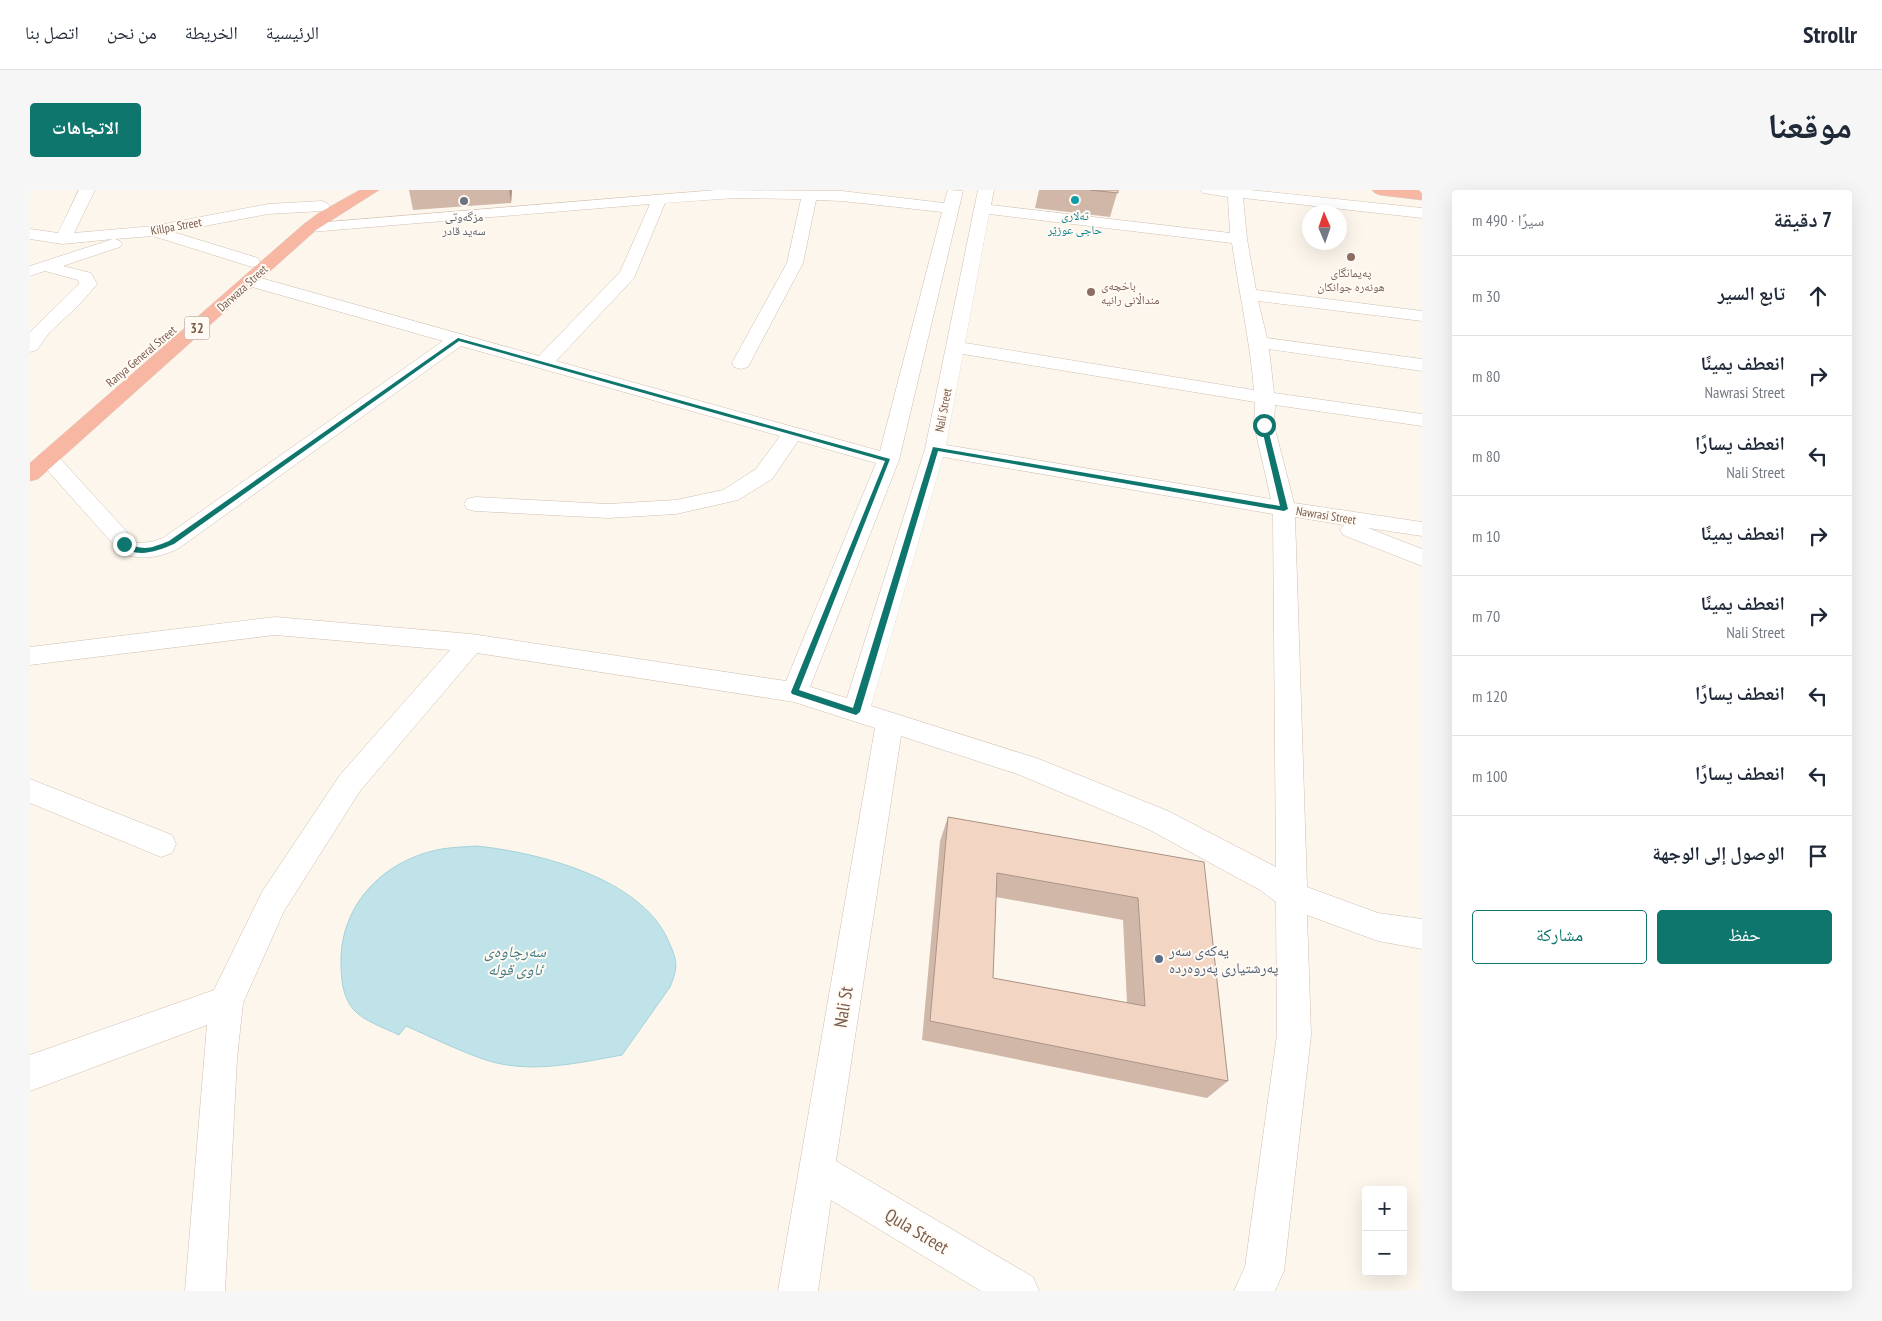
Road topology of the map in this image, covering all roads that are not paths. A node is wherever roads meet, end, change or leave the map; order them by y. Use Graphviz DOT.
graph roads {
  1 [pos="87,190"];
  2 [pos="347,190"];
  3 [pos="371,190"];
  4 [pos="1208,190"];
  5 [pos="1380,190"];
  6 [pos="1235,193"];
  7 [pos="810,194"];
  8 [pos="1422,195"];
  9 [pos="244,198"];
  10 [pos="660,198"];
  11 [pos="953,199"];
  12 [pos="984,200"];
  13 [pos="322,206"];
  14 [pos="1422,213"];
  15 [pos="242,214"];
  16 [pos="310,227"];
  17 [pos="154,231"];
  18 [pos="30,234"];
  19 [pos="63,238"];
  20 [pos="1239,239"];
  21 [pos="48,267"];
  22 [pos="30,271"];
  23 [pos="251,272"];
  24 [pos="1248,294"];
  25 [pos="1422,316"];
  26 [pos="458,340"];
  27 [pos="1259,342"];
  28 [pos="30,346"];
  29 [pos="955,347"];
  30 [pos="543,363"];
  31 [pos="741,363"];
  32 [pos="1422,365"];
  33 [pos="1265,398"];
  34 [pos="1422,420"];
  35 [pos="52,432"];
  36 [pos="793,433"];
  37 [pos="935,449"];
  38 [pos="48,458"];
  39 [pos="888,460"];
  40 [pos="30,474"];
  41 [pos="475,504"];
  42 [pos="1295,510"];
  43 [pos="1422,529"];
  44 [pos="1422,558"];
  45 [pos="471,643"];
  46 [pos="30,656"];
  47 [pos="795,692"];
  48 [pos="856,712"];
  49 [pos="889,723"];
  50 [pos="30,791"];
  51 [pos="161,844"];
  52 [pos="1292,896"];
  53 [pos="1422,934"];
  54 [pos="226,1002"];
  55 [pos="30,1073"];
  56 [pos="816,1170"];
  57 [pos="205,1291"];
  58 [pos="798,1291"];
  59 [pos="1019,1291"];
  60 [pos="1254,1291"];
  1 -- 19 [label="street"];
  2 -- 13 [label="highway, Ranya General Street / 32"];
  3 -- 16 [label="highway, Darwaza Street / 32"];
  4 -- 6 [label="street"];
  5 -- 8 [label="highway"];
  6 -- 14 [label="street"];
  6 -- 20 [label="street"];
  7 -- 10 [label="street"];
  7 -- 11 [label="street"];
  7 -- 31 [label="street"];
  9 -- 15 [label="street"];
  10 -- 16 [label="street"];
  10 -- 30 [label="street"];
  11 -- 39 [label="street"];
  12 -- 20 [label="street"];
  12 -- 29 [label="street, Nali Street"];
  13 -- 15 [label="street, Killpa Street"];
  13 -- 23 [label="highway, Ranya General Street / 32"];
  15 -- 17 [label="street, Killpa Street"];
  16 -- 23 [label="highway, Darwaza Street / 32"];
  17 -- 19 [label="street, Killpa Street"];
  17 -- 21 [label="street"];
  17 -- 23 [label="street"];
  18 -- 19 [label="street, Killpa Street"];
  20 -- 24 [label="street"];
  21 -- 22 [label="street"];
  21 -- 28 [label="street"];
  23 -- 26 [label="street"];
  23 -- 35 [label="highway, Ranya General Street / 32"];
  23 -- 38 [label="highway, Darwaza Street / 32"];
  24 -- 25 [label="street"];
  24 -- 27 [label="street"];
  26 -- 30 [label="street"];
  26 -- 38 [label="street"];
  27 -- 32 [label="street"];
  27 -- 33 [label="street"];
  29 -- 33 [label="street"];
  29 -- 37 [label="street, Nali Street"];
  30 -- 36 [label="street"];
  33 -- 34 [label="street"];
  33 -- 42 [label="street"];
  36 -- 39 [label="street"];
  36 -- 41 [label="street"];
  37 -- 42 [label="street, Nawrasi Street"];
  37 -- 48 [label="street, Nali Street"];
  38 -- 40 [label="highway, Darwaza Street / 32"];
  39 -- 47 [label="street"];
  42 -- 43 [label="street, Nawrasi Street"];
  42 -- 44 [label="street"];
  42 -- 52 [label="street"];
  45 -- 46 [label="street"];
  45 -- 47 [label="street"];
  45 -- 54 [label="street"];
  47 -- 48 [label="street"];
  48 -- 49 [label="street"];
  49 -- 52 [label="street"];
  49 -- 56 [label="street, Nali St"];
  50 -- 51 [label="street"];
  52 -- 53 [label="street"];
  52 -- 60 [label="street"];
  54 -- 55 [label="street"];
  54 -- 57 [label="street"];
  56 -- 58 [label="street, Nali St"];
  56 -- 59 [label="street, Qula Street"];
}
